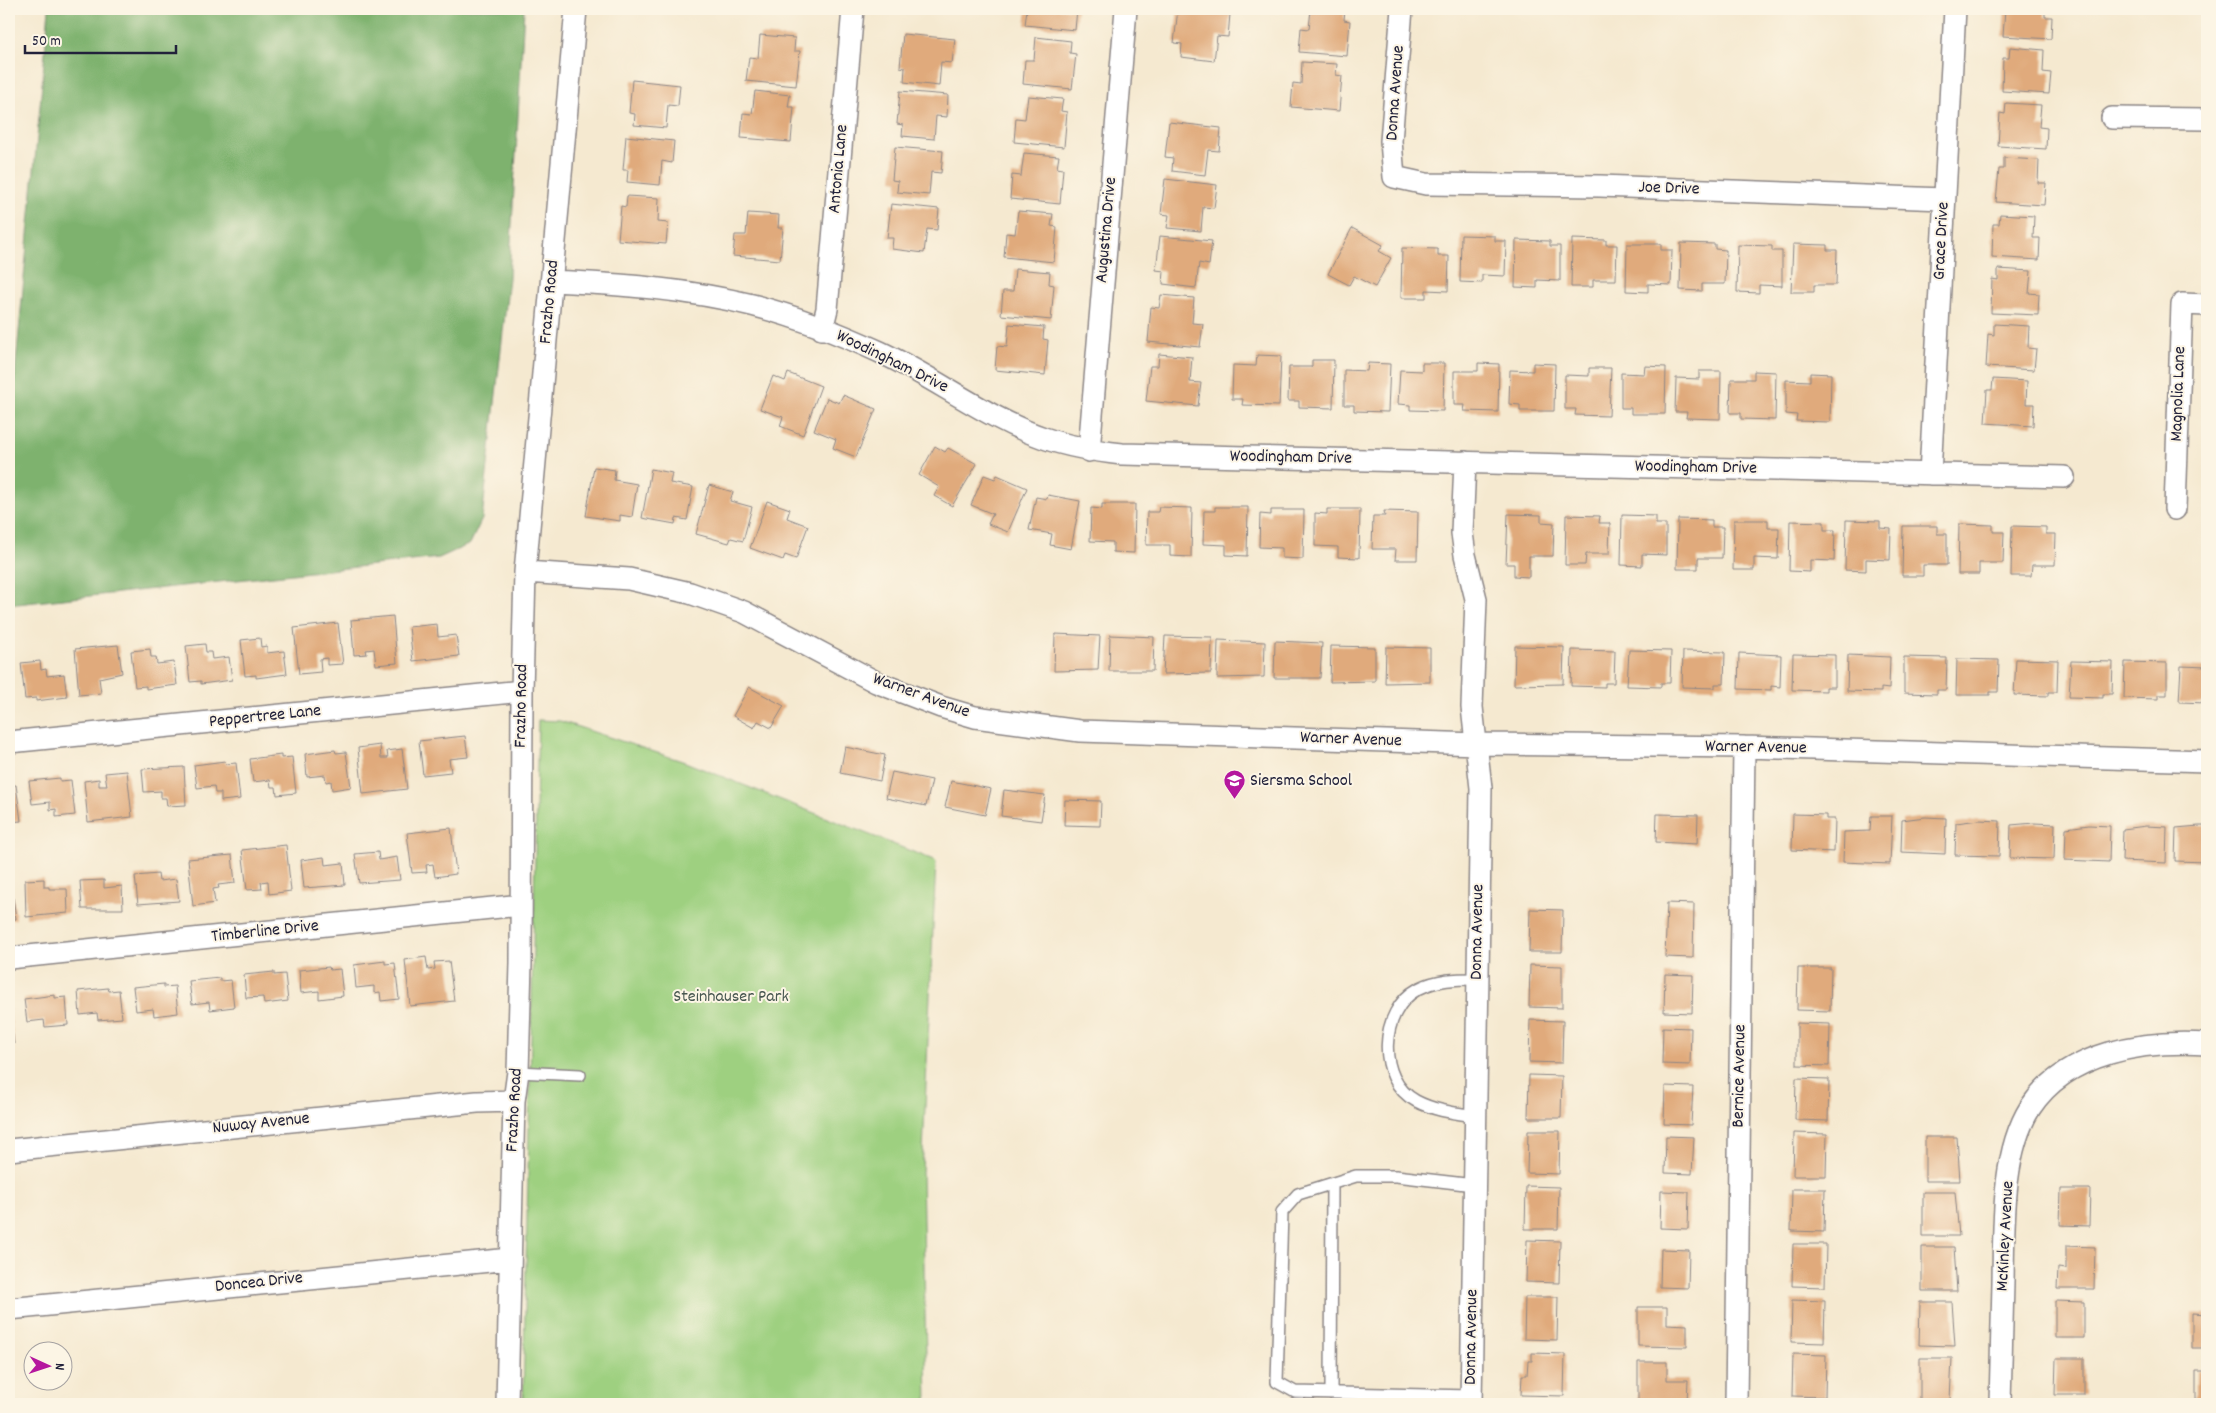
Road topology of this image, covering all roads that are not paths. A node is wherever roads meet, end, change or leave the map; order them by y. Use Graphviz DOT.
graph roads {
  1 [pos="576,9"];
  2 [pos="853,9"];
  3 [pos="1126,9"];
  4 [pos="1402,9"];
  5 [pos="1955,9"];
  6 [pos="2112,118"];
  7 [pos="2207,119"];
  8 [pos="1394,177"];
  9 [pos="1944,199"];
  10 [pos="552,281"];
  11 [pos="2207,305"];
  12 [pos="822,329"];
  13 [pos="1089,451"];
  14 [pos="1465,462"];
  15 [pos="1930,474"];
  16 [pos="2064,477"];
  17 [pos="2175,509"];
  18 [pos="525,572"];
  19 [pos="522,691"];
  20 [pos="9,742"];
  21 [pos="1478,744"];
  22 [pos="1744,747"];
  23 [pos="2207,761"];
  24 [pos="521,905"];
  25 [pos="9,958"];
  26 [pos="1477,979"];
  27 [pos="2207,1044"];
  28 [pos="518,1072"];
  29 [pos="580,1075"];
  30 [pos="514,1101"];
  31 [pos="1475,1116"];
  32 [pos="9,1150"];
  33 [pos="1332,1184"];
  34 [pos="1474,1185"];
  35 [pos="510,1259"];
  36 [pos="9,1309"];
  37 [pos="1331,1393"];
  38 [pos="1471,1400"];
  39 [pos="507,1404"];
  40 [pos="1736,1404"];
  41 [pos="2000,1404"];
  1 -- 10 [label="street, Frazho Road"];
  2 -- 12 [label="street, Antonia Lane"];
  3 -- 13 [label="street, Augustina Drive"];
  4 -- 8 [label="street, Donna Avenue"];
  5 -- 9 [label="street, Grace Drive"];
  6 -- 7 [label="street"];
  8 -- 9 [label="street, Joe Drive"];
  9 -- 15 [label="street, Grace Drive"];
  10 -- 12 [label="street, Woodingham Drive"];
  10 -- 18 [label="street, Frazho Road"];
  11 -- 17 [label="street, Magnolia Lane"];
  12 -- 13 [label="street, Woodingham Drive"];
  13 -- 14 [label="street, Woodingham Drive"];
  14 -- 15 [label="street, Woodingham Drive"];
  14 -- 21 [label="street, Donna Avenue"];
  15 -- 16 [label="street, Woodingham Drive"];
  18 -- 19 [label="street, Frazho Road"];
  18 -- 21 [label="street, Warner Avenue"];
  19 -- 20 [label="street, Peppertree Lane"];
  19 -- 24 [label="street, Frazho Road"];
  21 -- 22 [label="street, Warner Avenue"];
  21 -- 26 [label="street, Donna Avenue"];
  22 -- 23 [label="street, Warner Avenue"];
  22 -- 40 [label="street, Bernice Avenue"];
  24 -- 25 [label="street, Timberline Drive"];
  24 -- 28 [label="street, Frazho Road"];
  26 -- 31 [label="street, Donna Avenue"];
  26 -- 31 [label="lane"];
  27 -- 41 [label="street, McKinley Avenue"];
  28 -- 29 [label="lane"];
  28 -- 30 [label="street, Frazho Road"];
  30 -- 32 [label="street, Nuway Avenue"];
  30 -- 35 [label="street, Frazho Road"];
  31 -- 34 [label="street, Donna Avenue"];
  33 -- 34 [label="lane"];
  33 -- 37 [label="lane"];
  33 -- 37 [label="lane"];
  34 -- 38 [label="street, Donna Avenue"];
  35 -- 36 [label="street, Doncea Drive"];
  35 -- 39 [label="street, Frazho Road"];
  37 -- 38 [label="lane"];
}
